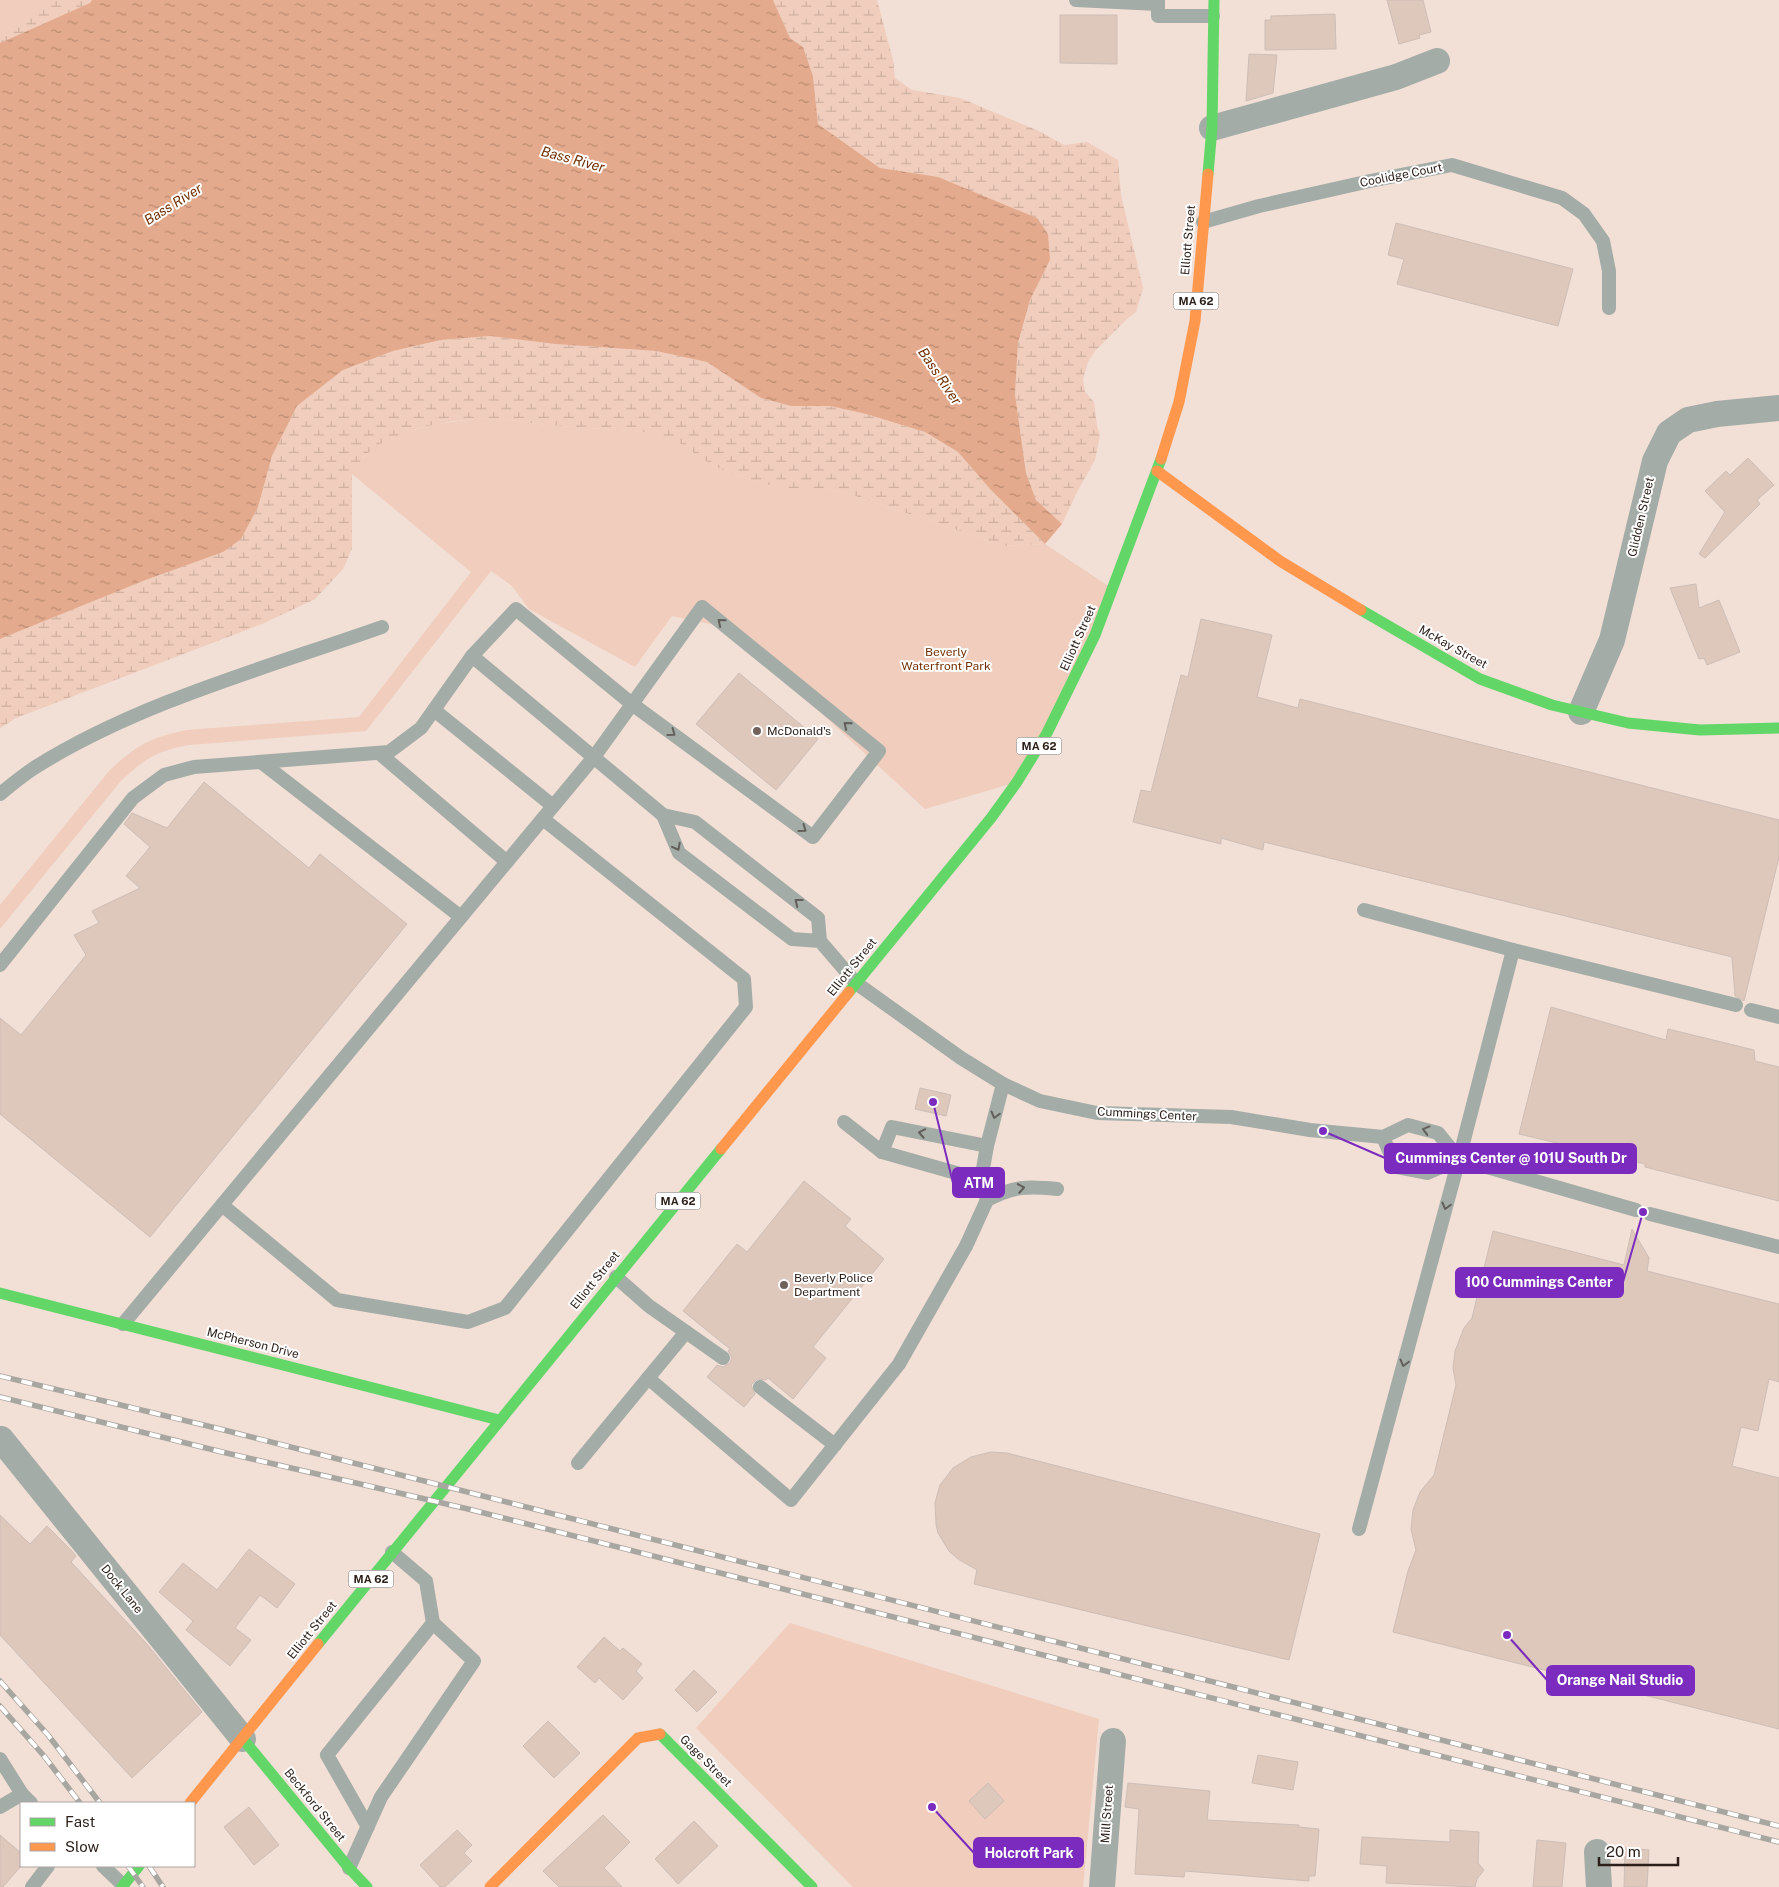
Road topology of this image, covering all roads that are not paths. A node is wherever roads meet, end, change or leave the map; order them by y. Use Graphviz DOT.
graph roads {
  1 [pos="1076,0"];
  2 [pos="1214,0"];
  3 [pos="1158,2"];
  4 [pos="1214,16"];
  5 [pos="1438,61"];
  6 [pos="1212,128"];
  7 [pos="1203,222"];
  8 [pos="1609,308"];
  9 [pos="1779,408"];
  10 [pos="1157,471"];
  11 [pos="382,627"];
  12 [pos="472,656"];
  13 [pos="632,704"];
  14 [pos="434,710"];
  15 [pos="1581,712"];
  16 [pos="1779,728"];
  17 [pos="379,753"];
  18 [pos="594,757"];
  19 [pos="261,762"];
  20 [pos="0,794"];
  21 [pos="552,806"];
  22 [pos="663,815"];
  23 [pos="542,819"];
  24 [pos="507,862"];
  25 [pos="1364,910"];
  26 [pos="461,916"];
  27 [pos="820,941"];
  28 [pos="1513,950"];
  29 [pos="0,965"];
  30 [pos="856,983"];
  31 [pos="1736,1006"];
  32 [pos="1751,1010"];
  33 [pos="1779,1017"];
  34 [pos="1003,1084"];
  35 [pos="844,1122"];
  36 [pos="1383,1137"];
  37 [pos="987,1146"];
  38 [pos="882,1152"];
  39 [pos="1459,1159"];
  40 [pos="981,1180"];
  41 [pos="1057,1189"];
  42 [pos="987,1200"];
  43 [pos="222,1205"];
  44 [pos="1636,1210"];
  45 [pos="1650,1214"];
  46 [pos="1779,1247"];
  47 [pos="616,1276"];
  48 [pos="0,1293"];
  49 [pos="123,1324"];
  50 [pos="686,1332"];
  51 [pos="723,1358"];
  52 [pos="648,1378"];
  53 [pos="760,1387"];
  54 [pos="499,1420"];
  55 [pos="1,1439"];
  56 [pos="835,1445"];
  57 [pos="578,1463"];
  58 [pos="1359,1529"];
  59 [pos="392,1552"];
  60 [pos="433,1624"];
  61 [pos="242,1738"];
  62 [pos="1113,1741"];
  63 [pos="0,1759"];
  64 [pos="27,1799"];
  65 [pos="191,1802"];
  66 [pos="0,1807"];
  67 [pos="368,1827"];
  68 [pos="1597,1852"];
  69 [pos="47,1867"];
  70 [pos="104,1867"];
  71 [pos="138,1867"];
  72 [pos="349,1868"];
  73 [pos="122,1886"];
  74 [pos="32,1887"];
  75 [pos="367,1887"];
  76 [pos="490,1887"];
  77 [pos="812,1887"];
  78 [pos="1102,1887"];
  79 [pos="1599,1887"];
  1 -- 3 [label="lane"];
  2 -- 4 [label="main road, Elliott Street / MA 62"];
  3 -- 4 [label="lane"];
  4 -- 6 [label="main road, Elliott Street / MA 62"];
  5 -- 6 [label="street"];
  6 -- 7 [label="main road, Elliott Street / MA 62"];
  7 -- 8 [label="lane, Coolidge Court"];
  7 -- 10 [label="main road, Elliott Street / MA 62"];
  9 -- 15 [label="street, Glidden Street"];
  10 -- 15 [label="main road, McKay Street"];
  10 -- 30 [label="main road, Elliott Street / MA 62"];
  11 -- 20 [label="lane"];
  12 -- 13 [label="lane"];
  12 -- 14 [label="lane"];
  12 -- 18 [label="lane"];
  13 -- 13 [label="lane, one-way"];
  13 -- 18 [label="lane"];
  14 -- 17 [label="lane"];
  14 -- 21 [label="lane"];
  15 -- 16 [label="main road, McKay Street"];
  17 -- 19 [label="lane"];
  17 -- 24 [label="lane"];
  18 -- 21 [label="lane"];
  18 -- 22 [label="lane"];
  19 -- 26 [label="lane"];
  19 -- 29 [label="lane"];
  21 -- 23 [label="lane"];
  22 -- 27 [label="lane, one-way"];
  27 -- 22 [label="lane, one-way"];
  23 -- 24 [label="lane"];
  23 -- 43 [label="lane"];
  24 -- 26 [label="lane"];
  25 -- 28 [label="lane"];
  26 -- 43 [label="lane"];
  27 -- 30 [label="lane, Cummings Center"];
  28 -- 31 [label="lane"];
  28 -- 39 [label="lane"];
  30 -- 34 [label="lane, Cummings Center"];
  30 -- 47 [label="main road, Elliott Street / MA 62"];
  32 -- 33 [label="lane"];
  34 -- 36 [label="lane, Cummings Center"];
  34 -- 37 [label="lane, one-way"];
  35 -- 38 [label="lane"];
  39 -- 36 [label="lane, one-way"];
  36 -- 39 [label="lane"];
  37 -- 38 [label="lane, one-way"];
  37 -- 40 [label="lane"];
  38 -- 40 [label="lane"];
  39 -- 44 [label="lane"];
  39 -- 58 [label="lane, one-way"];
  40 -- 42 [label="lane"];
  42 -- 41 [label="lane, one-way"];
  42 -- 56 [label="lane"];
  43 -- 49 [label="lane"];
  45 -- 46 [label="lane"];
  47 -- 50 [label="lane"];
  47 -- 54 [label="main road, Elliott Street / MA 62"];
  48 -- 49 [label="main road, McPherson Drive"];
  49 -- 54 [label="main road, McPherson Drive"];
  50 -- 51 [label="lane"];
  50 -- 52 [label="lane"];
  52 -- 56 [label="lane"];
  52 -- 57 [label="lane"];
  53 -- 56 [label="lane"];
  54 -- 59 [label="main road, Elliott Street / MA 62"];
  55 -- 61 [label="street, Dock Lane"];
  59 -- 60 [label="lane"];
  59 -- 61 [label="main road, Elliott Street / MA 62"];
  60 -- 67 [label="lane"];
  60 -- 67 [label="lane"];
  61 -- 65 [label="main road, Elliott Street / MA 62"];
  61 -- 72 [label="main road, Beckford Street"];
  62 -- 78 [label="street, Mill Street"];
  63 -- 64 [label="lane"];
  64 -- 66 [label="lane"];
  67 -- 72 [label="lane"];
  68 -- 79 [label="street"];
  69 -- 74 [label="lane"];
  70 -- 73 [label="lane"];
  71 -- 73 [label="main road"];
  72 -- 75 [label="main road, Beckford Street"];
  76 -- 77 [label="main road, Gage Street"];
}
